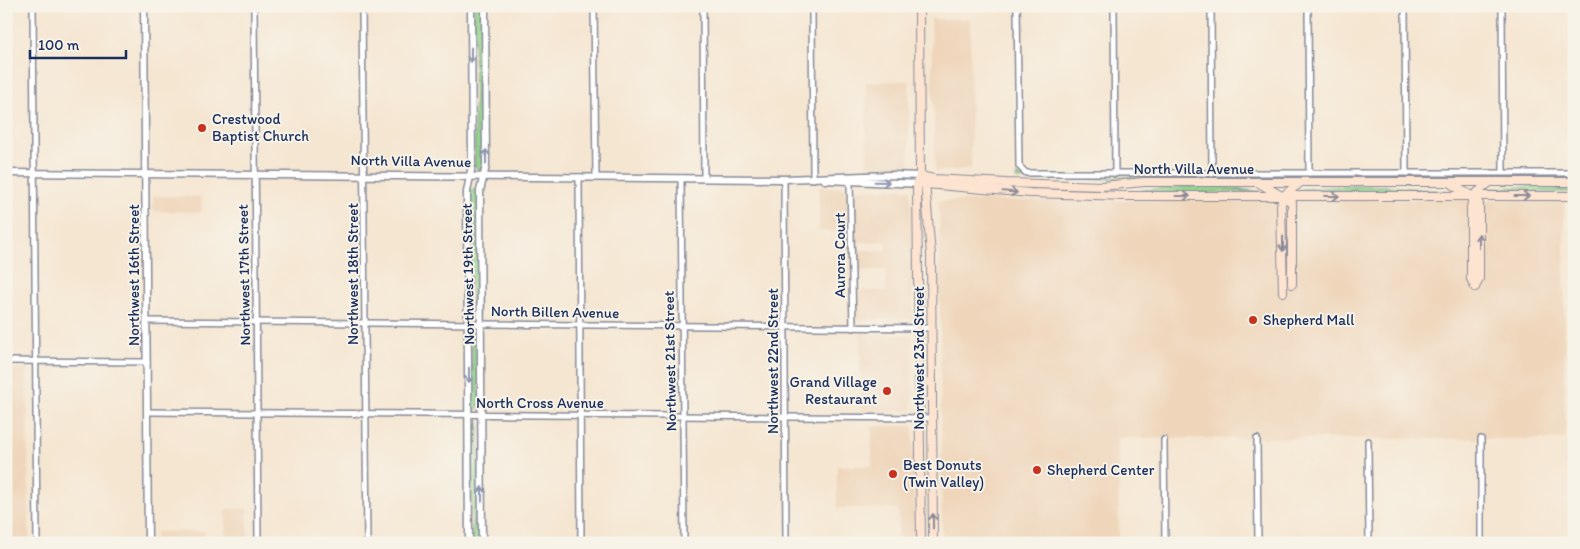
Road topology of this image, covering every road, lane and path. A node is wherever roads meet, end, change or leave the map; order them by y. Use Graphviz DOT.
graph roads {
  1 [pos="32,6"];
  2 [pos="144,6"];
  3 [pos="254,6"];
  4 [pos="362,6"];
  5 [pos="471,6"];
  6 [pos="486,6"];
  7 [pos="594,6"];
  8 [pos="702,6"];
  9 [pos="812,6"];
  10 [pos="920,6"];
  11 [pos="1017,6"];
  12 [pos="1114,6"];
  13 [pos="1211,6"];
  14 [pos="1308,6"];
  15 [pos="1405,6"];
  16 [pos="1502,6"];
  17 [pos="146,172"];
  18 [pos="6,173"];
  19 [pos="34,173"];
  20 [pos="1406,173"];
  21 [pos="1503,173"];
  22 [pos="1574,173"];
  23 [pos="255,174"];
  24 [pos="1115,174"];
  25 [pos="1212,174"];
  26 [pos="1309,174"];
  27 [pos="364,175"];
  28 [pos="470,176"];
  29 [pos="484,176"];
  30 [pos="579,177"];
  31 [pos="596,177"];
  32 [pos="681,178"];
  33 [pos="704,178"];
  34 [pos="784,179"];
  35 [pos="814,179"];
  36 [pos="918,180"];
  37 [pos="1144,182"];
  38 [pos="1301,182"];
  39 [pos="1448,182"];
  40 [pos="1490,182"];
  41 [pos="1574,182"];
  42 [pos="850,183"];
  43 [pos="1259,183"];
  44 [pos="926,184"];
  45 [pos="1102,186"];
  46 [pos="1130,195"];
  47 [pos="1284,196"];
  48 [pos="1473,196"];
  49 [pos="1574,196"];
  50 [pos="1574,211"];
  51 [pos="929,224"];
  52 [pos="918,225"];
  53 [pos="918,256"];
  54 [pos="932,256"];
  55 [pos="1292,284"];
  56 [pos="932,290"];
  57 [pos="919,291"];
  58 [pos="1283,292"];
  59 [pos="1574,298"];
  60 [pos="147,321"];
  61 [pos="257,322"];
  62 [pos="366,322"];
  63 [pos="469,324"];
  64 [pos="482,324"];
  65 [pos="580,325"];
  66 [pos="682,326"];
  67 [pos="785,326"];
  68 [pos="853,328"];
  69 [pos="920,328"];
  70 [pos="932,328"];
  71 [pos="920,343"];
  72 [pos="932,356"];
  73 [pos="1574,360"];
  74 [pos="6,361"];
  75 [pos="36,361"];
  76 [pos="147,362"];
  77 [pos="921,382"];
  78 [pos="147,412"];
  79 [pos="258,413"];
  80 [pos="366,414"];
  81 [pos="469,415"];
  82 [pos="482,415"];
  83 [pos="581,416"];
  84 [pos="683,417"];
  85 [pos="786,418"];
  86 [pos="921,418"];
  87 [pos="933,418"];
  88 [pos="1574,426"];
  89 [pos="1257,439"];
  90 [pos="1481,439"];
  91 [pos="1164,440"];
  92 [pos="1368,441"];
  93 [pos="921,500"];
  94 [pos="933,500"];
  95 [pos="37,543"];
  96 [pos="148,543"];
  97 [pos="258,543"];
  98 [pos="367,543"];
  99 [pos="469,543"];
  100 [pos="482,543"];
  101 [pos="581,543"];
  102 [pos="684,543"];
  103 [pos="786,543"];
  104 [pos="922,543"];
  105 [pos="933,543"];
  106 [pos="1165,543"];
  107 [pos="1258,543"];
  108 [pos="1368,543"];
  109 [pos="1481,543"];
  1 -- 19 [label="street"];
  2 -- 17 [label="street, Northwest 16th Street"];
  3 -- 23 [label="street, Northwest 17th Street"];
  4 -- 27 [label="street, Northwest 18th Street"];
  5 -- 28 [label="street, Northwest 19th Street, one-way"];
  29 -- 6 [label="street, Northwest 19th Street, one-way"];
  7 -- 31 [label="street"];
  8 -- 33 [label="street"];
  9 -- 35 [label="street"];
  10 -- 36 [label="main road, Northwest 23rd Street"];
  11 -- 24 [label="street, North Villa Avenue"];
  12 -- 24 [label="street"];
  13 -- 25 [label="street"];
  14 -- 26 [label="street"];
  15 -- 20 [label="street"];
  16 -- 21 [label="street"];
  17 -- 19 [label="street, North Villa Avenue"];
  17 -- 23 [label="street, North Villa Avenue"];
  17 -- 60 [label="street, Northwest 16th Street"];
  18 -- 19 [label="street, North Villa Avenue"];
  19 -- 75 [label="street"];
  20 -- 21 [label="street, North Villa Avenue"];
  20 -- 26 [label="street, North Villa Avenue"];
  21 -- 22 [label="street, North Villa Avenue"];
  23 -- 27 [label="street, North Villa Avenue"];
  23 -- 61 [label="street, Northwest 17th Street"];
  24 -- 25 [label="street, North Villa Avenue"];
  25 -- 26 [label="street, North Villa Avenue"];
  27 -- 28 [label="street, North Villa Avenue"];
  27 -- 62 [label="street, Northwest 18th Street"];
  28 -- 29 [label="street, North Villa Avenue"];
  28 -- 63 [label="street, Northwest 19th Street"];
  29 -- 30 [label="street, North Villa Avenue"];
  29 -- 64 [label="street, Northwest 19th Street"];
  30 -- 31 [label="street, North Villa Avenue"];
  30 -- 65 [label="street"];
  31 -- 32 [label="street, North Villa Avenue"];
  32 -- 33 [label="street, North Villa Avenue"];
  32 -- 66 [label="street, Northwest 21st Street"];
  33 -- 34 [label="street, North Villa Avenue"];
  34 -- 35 [label="street, North Villa Avenue"];
  34 -- 67 [label="street, Northwest 22nd Street"];
  35 -- 36 [label="street, North Villa Avenue"];
  35 -- 42 [label="street, North Villa Avenue"];
  42 -- 36 [label="street, North Villa Avenue, one-way"];
  36 -- 44 [label="main road"];
  36 -- 45 [label="main road, North Villa Avenue"];
  36 -- 52 [label="main road, Northwest 23rd Street"];
  37 -- 43 [label="main road, North Villa Avenue"];
  37 -- 45 [label="main road, North Villa Avenue"];
  37 -- 46 [label="main road"];
  38 -- 39 [label="main road, North Villa Avenue"];
  38 -- 43 [label="main road, North Villa Avenue"];
  38 -- 47 [label="main road"];
  39 -- 40 [label="main road, North Villa Avenue"];
  39 -- 48 [label="main road"];
  40 -- 41 [label="main road, North Villa Avenue"];
  40 -- 48 [label="main road"];
  42 -- 68 [label="street, Aurora Court"];
  43 -- 47 [label="main road"];
  44 -- 46 [label="main road, North Villa Avenue, one-way"];
  44 -- 51 [label="main road, Northwest 23rd Street"];
  45 -- 46 [label="main road"];
  46 -- 47 [label="main road, North Villa Avenue, one-way"];
  47 -- 48 [label="main road, North Villa Avenue, one-way"];
  47 -- 55 [label="main road"];
  47 -- 58 [label="main road, one-way"];
  48 -- 48 [label="main road, one-way"];
  48 -- 49 [label="main road, North Villa Avenue, one-way"];
  49 -- 50 [label="street"];
  51 -- 52 [label="main road"];
  51 -- 54 [label="main road, Northwest 23rd Street"];
  52 -- 53 [label="main road, Northwest 23rd Street"];
  53 -- 54 [label="main road"];
  53 -- 57 [label="main road, Northwest 23rd Street"];
  54 -- 56 [label="main road, Northwest 23rd Street"];
  56 -- 57 [label="main road"];
  56 -- 70 [label="main road, Northwest 23rd Street"];
  57 -- 69 [label="main road, Northwest 23rd Street"];
  59 -- 73 [label="street"];
  60 -- 61 [label="street, North Billen Avenue"];
  60 -- 76 [label="street, Northwest 16th Street"];
  61 -- 62 [label="street, North Billen Avenue"];
  61 -- 79 [label="street, Northwest 17th Street"];
  62 -- 63 [label="street, North Billen Avenue"];
  62 -- 80 [label="street, Northwest 18th Street"];
  63 -- 64 [label="street, North Billen Avenue"];
  63 -- 81 [label="street, Northwest 19th Street, one-way"];
  64 -- 65 [label="street, North Billen Avenue"];
  64 -- 82 [label="street, Northwest 19th Street"];
  65 -- 66 [label="street, North Billen Avenue"];
  65 -- 83 [label="street"];
  66 -- 67 [label="street, North Billen Avenue"];
  66 -- 84 [label="street, Northwest 21st Street"];
  67 -- 68 [label="street, North Billen Avenue"];
  67 -- 85 [label="street, Northwest 22nd Street"];
  68 -- 69 [label="street, North Billen Avenue"];
  69 -- 70 [label="street, North Billen Avenue"];
  69 -- 71 [label="main road, Northwest 23rd Street"];
  70 -- 72 [label="main road, Northwest 23rd Street"];
  71 -- 72 [label="main road"];
  71 -- 77 [label="main road, Northwest 23rd Street"];
  72 -- 77 [label="main road"];
  72 -- 87 [label="main road, Northwest 23rd Street"];
  73 -- 88 [label="street"];
  74 -- 75 [label="street"];
  75 -- 76 [label="street"];
  75 -- 95 [label="street"];
  76 -- 78 [label="street, Northwest 16th Street"];
  77 -- 86 [label="main road, Northwest 23rd Street"];
  78 -- 79 [label="street, North Cross Avenue"];
  78 -- 96 [label="street, Northwest 16th Street"];
  79 -- 80 [label="street, North Cross Avenue"];
  79 -- 97 [label="street, Northwest 17th Street"];
  80 -- 81 [label="street, North Cross Avenue"];
  80 -- 98 [label="street, Northwest 18th Street"];
  81 -- 82 [label="street, North Cross Avenue"];
  81 -- 99 [label="street, Northwest 19th Street"];
  82 -- 83 [label="street, North Cross Avenue"];
  100 -- 82 [label="street, Northwest 19th Street, one-way"];
  83 -- 84 [label="street, North Cross Avenue"];
  83 -- 101 [label="street"];
  84 -- 85 [label="street, North Cross Avenue"];
  84 -- 102 [label="street, Northwest 21st Street"];
  85 -- 86 [label="street, North Cross Avenue"];
  85 -- 103 [label="street, Northwest 22nd Street"];
  86 -- 87 [label="street, North Cross Avenue"];
  86 -- 93 [label="main road, Northwest 23rd Street"];
  87 -- 94 [label="main road, Northwest 23rd Street"];
  89 -- 107 [label="street"];
  90 -- 109 [label="street"];
  91 -- 106 [label="street"];
  92 -- 108 [label="street"];
  93 -- 94 [label="main road"];
  93 -- 104 [label="main road, Northwest 23rd Street"];
  105 -- 94 [label="main road, Northwest 23rd Street, one-way"];
}
